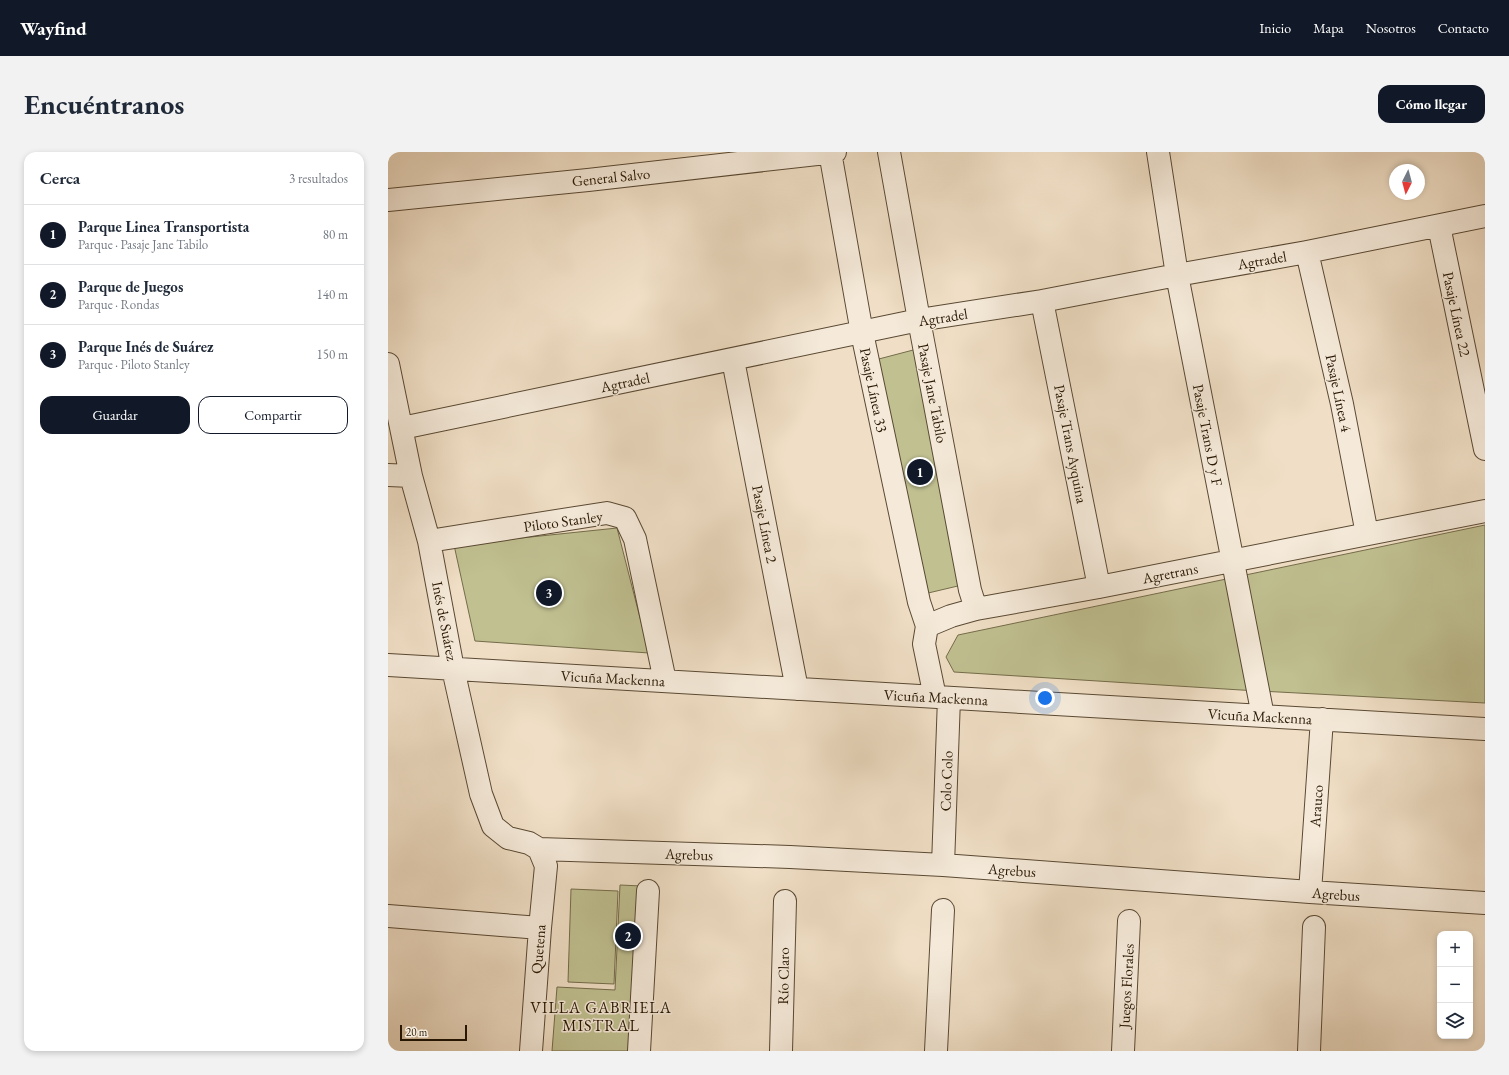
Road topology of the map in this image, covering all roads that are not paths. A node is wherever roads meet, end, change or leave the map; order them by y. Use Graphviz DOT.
graph roads {
  1 [pos="830,152"];
  2 [pos="835,152"];
  3 [pos="889,152"];
  4 [pos="1158,152"];
  5 [pos="388,200"];
  6 [pos="1485,216"];
  7 [pos="1440,226"];
  8 [pos="1307,252"];
  9 [pos="1177,275"];
  10 [pos="1042,301"];
  11 [pos="919,320"];
  12 [pos="862,333"];
  13 [pos="733,360"];
  14 [pos="388,364"];
  15 [pos="402,428"];
  16 [pos="1485,449"];
  17 [pos="388,475"];
  18 [pos="411,476"];
  19 [pos="1485,511"];
  20 [pos="1367,534"];
  21 [pos="429,541"];
  22 [pos="1232,561"];
  23 [pos="1099,587"];
  24 [pos="976,609"];
  25 [pos="927,626"];
  26 [pos="388,665"];
  27 [pos="453,668"];
  28 [pos="665,681"];
  29 [pos="797,689"];
  30 [pos="942,697"];
  31 [pos="1263,716"];
  32 [pos="1322,720"];
  33 [pos="1485,729"];
  34 [pos="539,849"];
  35 [pos="943,865"];
  36 [pos="648,891"];
  37 [pos="1310,892"];
  38 [pos="785,901"];
  39 [pos="1485,903"];
  40 [pos="943,910"];
  41 [pos="388,916"];
  42 [pos="1129,921"];
  43 [pos="1314,927"];
  44 [pos="540,928"];
  45 [pos="530,1051"];
  46 [pos="639,1051"];
  47 [pos="781,1051"];
  48 [pos="936,1051"];
  49 [pos="1123,1051"];
  50 [pos="1309,1051"];
  1 -- 2 [label="street, General Salvo"];
  1 -- 5 [label="street, General Salvo"];
  1 -- 12 [label="street, Pasaje Línea 33"];
  3 -- 11 [label="street, Pasaje Jane Tabilo"];
  4 -- 9 [label="street, Pasaje Trans D y F"];
  6 -- 7 [label="street, Agtradel"];
  7 -- 8 [label="street, Agtradel"];
  7 -- 16 [label="street, Pasaje Línea 22"];
  8 -- 9 [label="street, Agtradel"];
  8 -- 20 [label="street, Pasaje Línea 4"];
  9 -- 10 [label="street, Agtradel"];
  9 -- 22 [label="street, Pasaje Trans D y F"];
  10 -- 11 [label="street, Agtradel"];
  10 -- 23 [label="street, Pasaje Trans Ayquina"];
  11 -- 12 [label="street, Agtradel"];
  11 -- 24 [label="street, Pasaje Jane Tabilo"];
  12 -- 13 [label="street, Agtradel"];
  12 -- 25 [label="street, Pasaje Línea 33"];
  13 -- 15 [label="street, Agtradel"];
  13 -- 29 [label="street, Pasaje Línea 2"];
  14 -- 15 [label="street, Inés de Suárez"];
  15 -- 18 [label="street, Inés de Suárez"];
  17 -- 18 [label="street"];
  18 -- 21 [label="street, Inés de Suárez"];
  19 -- 20 [label="street, Agretrans"];
  20 -- 22 [label="street, Agretrans"];
  21 -- 27 [label="street, Inés de Suárez"];
  21 -- 28 [label="street, Piloto Stanley"];
  22 -- 23 [label="street, Agretrans"];
  22 -- 31 [label="street, Pasaje Trans D y F"];
  23 -- 24 [label="street, Agretrans"];
  24 -- 25 [label="street, Agretrans"];
  25 -- 30 [label="street"];
  26 -- 27 [label="street, Vicuña Mackenna"];
  27 -- 28 [label="street, Vicuña Mackenna"];
  27 -- 34 [label="street, Inés de Suárez"];
  28 -- 29 [label="street, Vicuña Mackenna"];
  29 -- 30 [label="street, Vicuña Mackenna"];
  30 -- 31 [label="street, Vicuña Mackenna"];
  30 -- 35 [label="street, Colo Colo"];
  31 -- 32 [label="street, Vicuña Mackenna"];
  32 -- 33 [label="street, Vicuña Mackenna"];
  32 -- 37 [label="street, Arauco"];
  34 -- 35 [label="street, Agrebus"];
  34 -- 44 [label="street, Quetena"];
  35 -- 37 [label="street, Agrebus"];
  36 -- 46 [label="street"];
  37 -- 39 [label="street, Agrebus"];
  38 -- 47 [label="street, Río Claro"];
  40 -- 48 [label="street"];
  41 -- 44 [label="street"];
  42 -- 49 [label="street, Juegos Florales"];
  43 -- 50 [label="street"];
  44 -- 45 [label="street, Quetena"];
}
